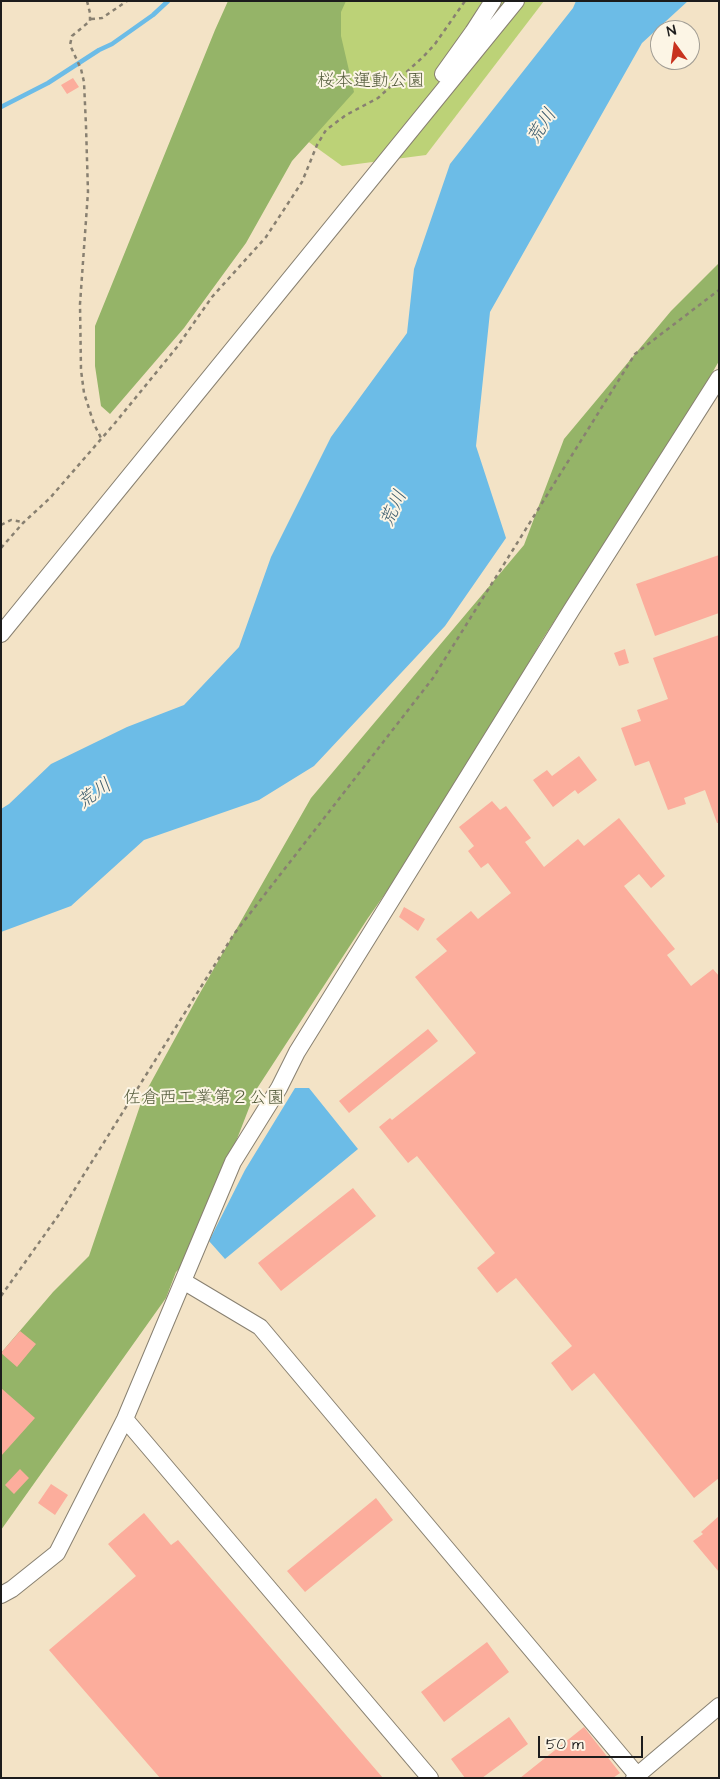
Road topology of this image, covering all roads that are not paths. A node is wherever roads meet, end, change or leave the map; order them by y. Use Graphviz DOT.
graph roads {
  1 [pos="493,1"];
  2 [pos="516,1"];
  3 [pos="434,101"];
  4 [pos="719,378"];
  5 [pos="1,634"];
  6 [pos="182,1281"];
  7 [pos="125,1419"];
  8 [pos="1,1595"];
  9 [pos="719,1706"];
  10 [pos="635,1776"];
  11 [pos="430,1778"];
  1 -- 3 [label="street"];
  2 -- 3 [label="street"];
  3 -- 5 [label="street"];
  4 -- 6 [label="street"];
  6 -- 7 [label="street"];
  6 -- 10 [label="street"];
  7 -- 8 [label="street"];
  7 -- 11 [label="street"];
  9 -- 10 [label="street"];
}
